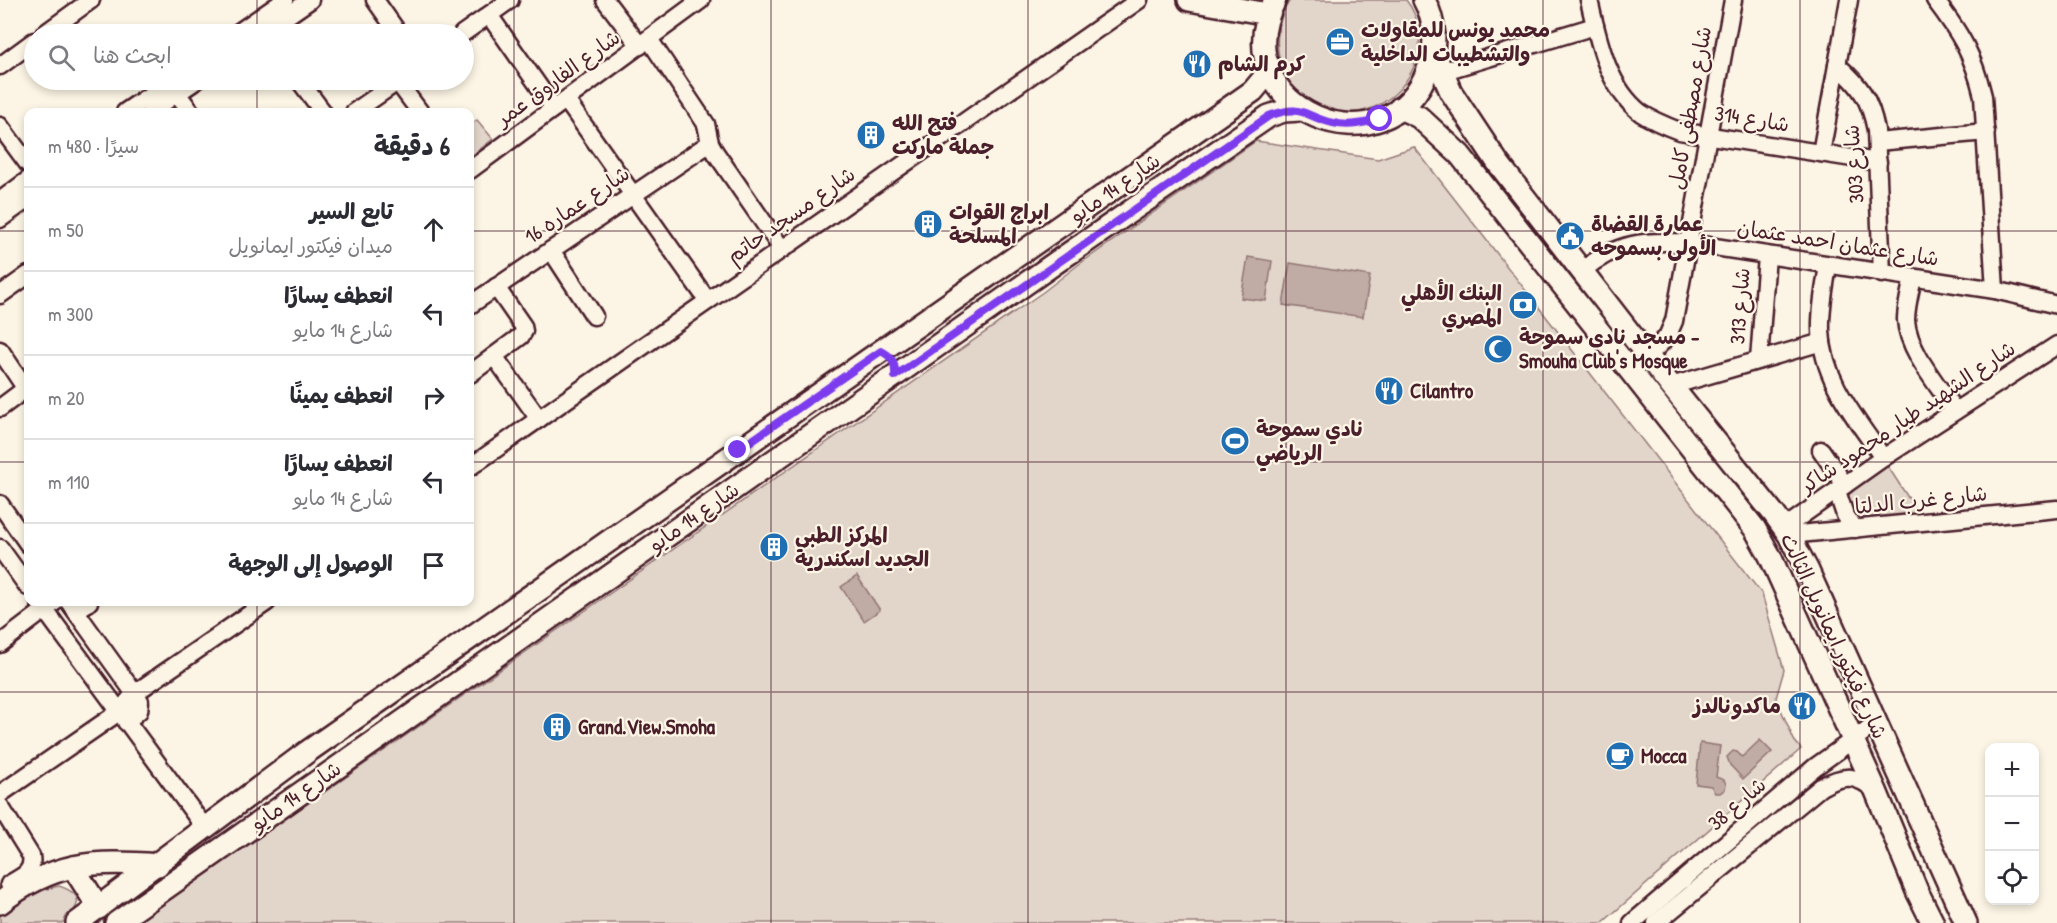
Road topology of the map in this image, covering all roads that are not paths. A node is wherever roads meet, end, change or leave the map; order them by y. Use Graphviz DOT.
graph roads {
  1 [pos="91,0"];
  2 [pos="285,0"];
  3 [pos="310,0"];
  4 [pos="375,0"];
  5 [pos="510,0"];
  6 [pos="605,0"];
  7 [pos="701,0"];
  8 [pos="1138,0"];
  9 [pos="1190,0"];
  10 [pos="1424,0"];
  11 [pos="1589,0"];
  12 [pos="1733,0"];
  13 [pos="1849,0"];
  14 [pos="1935,0"];
  15 [pos="1272,7"];
  16 [pos="489,15"];
  17 [pos="58,24"];
  18 [pos="250,24"];
  19 [pos="278,24"];
  20 [pos="392,24"];
  21 [pos="474,26"];
  22 [pos="1595,26"];
  23 [pos="645,43"];
  24 [pos="24,48"];
  25 [pos="1433,51"];
  26 [pos="1268,64"];
  27 [pos="1837,65"];
  28 [pos="0,66"];
  29 [pos="1441,72"];
  30 [pos="164,90"];
  31 [pos="169,90"];
  32 [pos="176,90"];
  33 [pos="306,90"];
  34 [pos="384,90"];
  35 [pos="405,90"];
  36 [pos="560,104"];
  37 [pos="1460,106"];
  38 [pos="132,108"];
  39 [pos="153,108"];
  40 [pos="188,108"];
  41 [pos="320,108"];
  42 [pos="360,108"];
  43 [pos="417,108"];
  44 [pos="1400,108"];
  45 [pos="1301,110"];
  46 [pos="0,126"];
  47 [pos="1433,129"];
  48 [pos="1986,132"];
  49 [pos="1708,135"];
  50 [pos="1877,142"];
  51 [pos="710,143"];
  52 [pos="1821,153"];
  53 [pos="24,159"];
  54 [pos="1878,162"];
  55 [pos="474,167"];
  56 [pos="24,183"];
  57 [pos="633,195"];
  58 [pos="0,201"];
  59 [pos="24,202"];
  60 [pos="0,219"];
  61 [pos="1689,243"];
  62 [pos="782,249"];
  63 [pos="551,250"];
  64 [pos="1767,256"];
  65 [pos="1828,265"];
  66 [pos="1582,272"];
  67 [pos="1882,274"];
  68 [pos="24,278"];
  69 [pos="1913,278"];
  70 [pos="496,287"];
  71 [pos="1995,290"];
  72 [pos="0,295"];
  73 [pos="708,301"];
  74 [pos="474,302"];
  75 [pos="2057,305"];
  76 [pos="594,316"];
  77 [pos="1822,342"];
  78 [pos="2057,345"];
  79 [pos="0,351"];
  80 [pos="881,351"];
  81 [pos="494,356"];
  82 [pos="1648,356"];
  83 [pos="1759,360"];
  84 [pos="474,371"];
  85 [pos="895,376"];
  86 [pos="24,384"];
  87 [pos="1671,386"];
  88 [pos="24,390"];
  89 [pos="0,408"];
  90 [pos="1955,411"];
  91 [pos="539,419"];
  92 [pos="1821,450"];
  93 [pos="1883,458"];
  94 [pos="474,464"];
  95 [pos="1841,488"];
  96 [pos="0,504"];
  97 [pos="2057,509"];
  98 [pos="23,526"];
  99 [pos="1855,529"];
  100 [pos="1786,531"];
  101 [pos="0,548"];
  102 [pos="24,581"];
  103 [pos="44,606"];
  104 [pos="47,606"];
  105 [pos="79,606"];
  106 [pos="261,606"];
  107 [pos="0,644"];
  108 [pos="135,693"];
  109 [pos="123,717"];
  110 [pos="1875,724"];
  111 [pos="1851,740"];
  112 [pos="1876,791"];
  113 [pos="0,794"];
  114 [pos="0,806"];
  115 [pos="205,828"];
  116 [pos="158,865"];
  117 [pos="74,867"];
  118 [pos="0,891"];
  119 [pos="0,903"];
  120 [pos="99,908"];
  121 [pos="121,921"];
  122 [pos="77,923"];
  123 [pos="1632,923"];
  124 [pos="1656,923"];
  125 [pos="1933,923"];
  126 [pos="1966,923"];
  1 -- 17 [label="street"];
  2 -- 18 [label="street"];
  3 -- 19 [label="street"];
  4 -- 20 [label="street"];
  5 -- 16 [label="street"];
  6 -- 23 [label="street"];
  7 -- 23 [label="street, شارع الفاروق عمر"];
  8 -- 62 [label="street, شارع مسجد حاتم"];
  9 -- 15 [label="main road"];
  10 -- 25 [label="main road"];
  11 -- 22 [label="street, شارع 314"];
  12 -- 49 [label="street, شارع مصطفى كامل"];
  13 -- 27 [label="street"];
  14 -- 48 [label="street"];
  15 -- 26 [label="main road"];
  16 -- 21 [label="street"];
  16 -- 36 [label="street"];
  22 -- 29 [label="street"];
  22 -- 49 [label="street, شارع 314"];
  23 -- 36 [label="street, شارع الفاروق عمر"];
  23 -- 51 [label="street"];
  24 -- 28 [label="street"];
  25 -- 29 [label="main road, شارع فيكتور ايمانويل الثالث"];
  25 -- 44 [label="main road"];
  26 -- 45 [label="main road"];
  26 -- 80 [label="main road, شارع 14 مايو"];
  27 -- 50 [label="street, شارع 303"];
  27 -- 52 [label="street"];
  29 -- 37 [label="main road, شارع فيكتور ايمانويل الثالث"];
  30 -- 38 [label="street"];
  31 -- 39 [label="street"];
  32 -- 40 [label="street"];
  33 -- 41 [label="street"];
  34 -- 42 [label="street"];
  35 -- 43 [label="street"];
  36 -- 55 [label="street, شارع الفاروق عمر"];
  36 -- 57 [label="street"];
  37 -- 47 [label="main road"];
  37 -- 66 [label="main road, شارع فيكتور ايمانويل الثالث"];
  44 -- 45 [label="main road"];
  44 -- 47 [label="main road, شارع فيكتور ايمانويل الثالث"];
  45 -- 85 [label="main road, شارع 14 مايو"];
  46 -- 53 [label="street"];
  47 -- 111 [label="main road, شارع فيكتور ايمانويل الثالث"];
  48 -- 50 [label="street"];
  48 -- 71 [label="street"];
  49 -- 52 [label="street, شارع 314"];
  49 -- 61 [label="street, شارع مصطفى كامل"];
  50 -- 54 [label="street, شارع 303"];
  51 -- 57 [label="street, شارع عماره 16"];
  51 -- 62 [label="street"];
  52 -- 54 [label="street, شارع 314"];
  54 -- 67 [label="street, شارع 303"];
  56 -- 58 [label="street"];
  57 -- 63 [label="street, شارع عماره 16"];
  57 -- 73 [label="street"];
  59 -- 60 [label="street"];
  61 -- 64 [label="street, شارع عثمان احمد عثمان"];
  61 -- 66 [label="street, شارع عثمان احمد عثمان"];
  61 -- 82 [label="street, شارع مصطفى كامل"];
  62 -- 73 [label="street, شارع مسجد حاتم"];
  63 -- 70 [label="street, شارع عماره 16"];
  63 -- 76 [label="street"];
  64 -- 65 [label="street, شارع عثمان احمد عثمان"];
  64 -- 83 [label="street, شارع 313"];
  65 -- 67 [label="street, شارع عثمان احمد عثمان"];
  65 -- 77 [label="street"];
  66 -- 82 [label="main road, شارع فيكتور ايمانويل الثالث"];
  67 -- 69 [label="street, شارع عثمان احمد عثمان"];
  68 -- 72 [label="street"];
  69 -- 71 [label="street, شارع عثمان احمد عثمان"];
  69 -- 90 [label="street"];
  70 -- 74 [label="street, شارع عماره 16"];
  70 -- 81 [label="street"];
  71 -- 75 [label="street, شارع عثمان احمد عثمان"];
  73 -- 91 [label="street, شارع مسجد حاتم"];
  77 -- 83 [label="street"];
  77 -- 93 [label="street"];
  78 -- 90 [label="street, شارع الشهيد طيار محمود شاكر"];
  79 -- 86 [label="street"];
  80 -- 85 [label="main road"];
  80 -- 115 [label="main road, شارع 14 مايو"];
  81 -- 84 [label="street"];
  81 -- 91 [label="street"];
  82 -- 87 [label="main road, شارع فيكتور ايمانويل الثالث"];
  83 -- 87 [label="street"];
  85 -- 121 [label="main road, شارع 14 مايو"];
  87 -- 100 [label="main road, شارع فيكتور ايمانويل الثالث"];
  88 -- 89 [label="street"];
  90 -- 93 [label="street, شارع الشهيد طيار محمود شاكر"];
  91 -- 94 [label="street, شارع مسجد حاتم"];
  92 -- 95 [label="street"];
  93 -- 95 [label="street, شارع الشهيد طيار محمود شاكر"];
  95 -- 99 [label="street"];
  95 -- 100 [label="street, شارع الشهيد طيار محمود شاكر"];
  96 -- 98 [label="street"];
  97 -- 99 [label="street, شارع غرب الدلتا"];
  99 -- 100 [label="street, شارع غرب الدلتا"];
  100 -- 110 [label="main road, شارع فيكتور ايمانويل الثالث"];
  101 -- 102 [label="street"];
  103 -- 107 [label="street"];
  104 -- 109 [label="street"];
  105 -- 108 [label="street"];
  106 -- 108 [label="street"];
  108 -- 109 [label="street"];
  109 -- 113 [label="street"];
  109 -- 115 [label="street"];
  110 -- 111 [label="street, شارع 38"];
  110 -- 126 [label="main road, شارع فيكتور ايمانويل الثالث"];
  111 -- 112 [label="main road, شارع فيكتور ايمانويل الثالث"];
  111 -- 123 [label="street, شارع 38"];
  112 -- 124 [label="street, شارع 38"];
  112 -- 125 [label="main road, شارع فيكتور ايمانويل الثالث"];
  114 -- 118 [label="street"];
  115 -- 116 [label="main road, شارع 14 مايو"];
  116 -- 117 [label="main road"];
  116 -- 120 [label="main road, شارع 14 مايو"];
  117 -- 119 [label="main road"];
  117 -- 120 [label="main road"];
  120 -- 122 [label="main road, شارع 14 مايو"];
}
